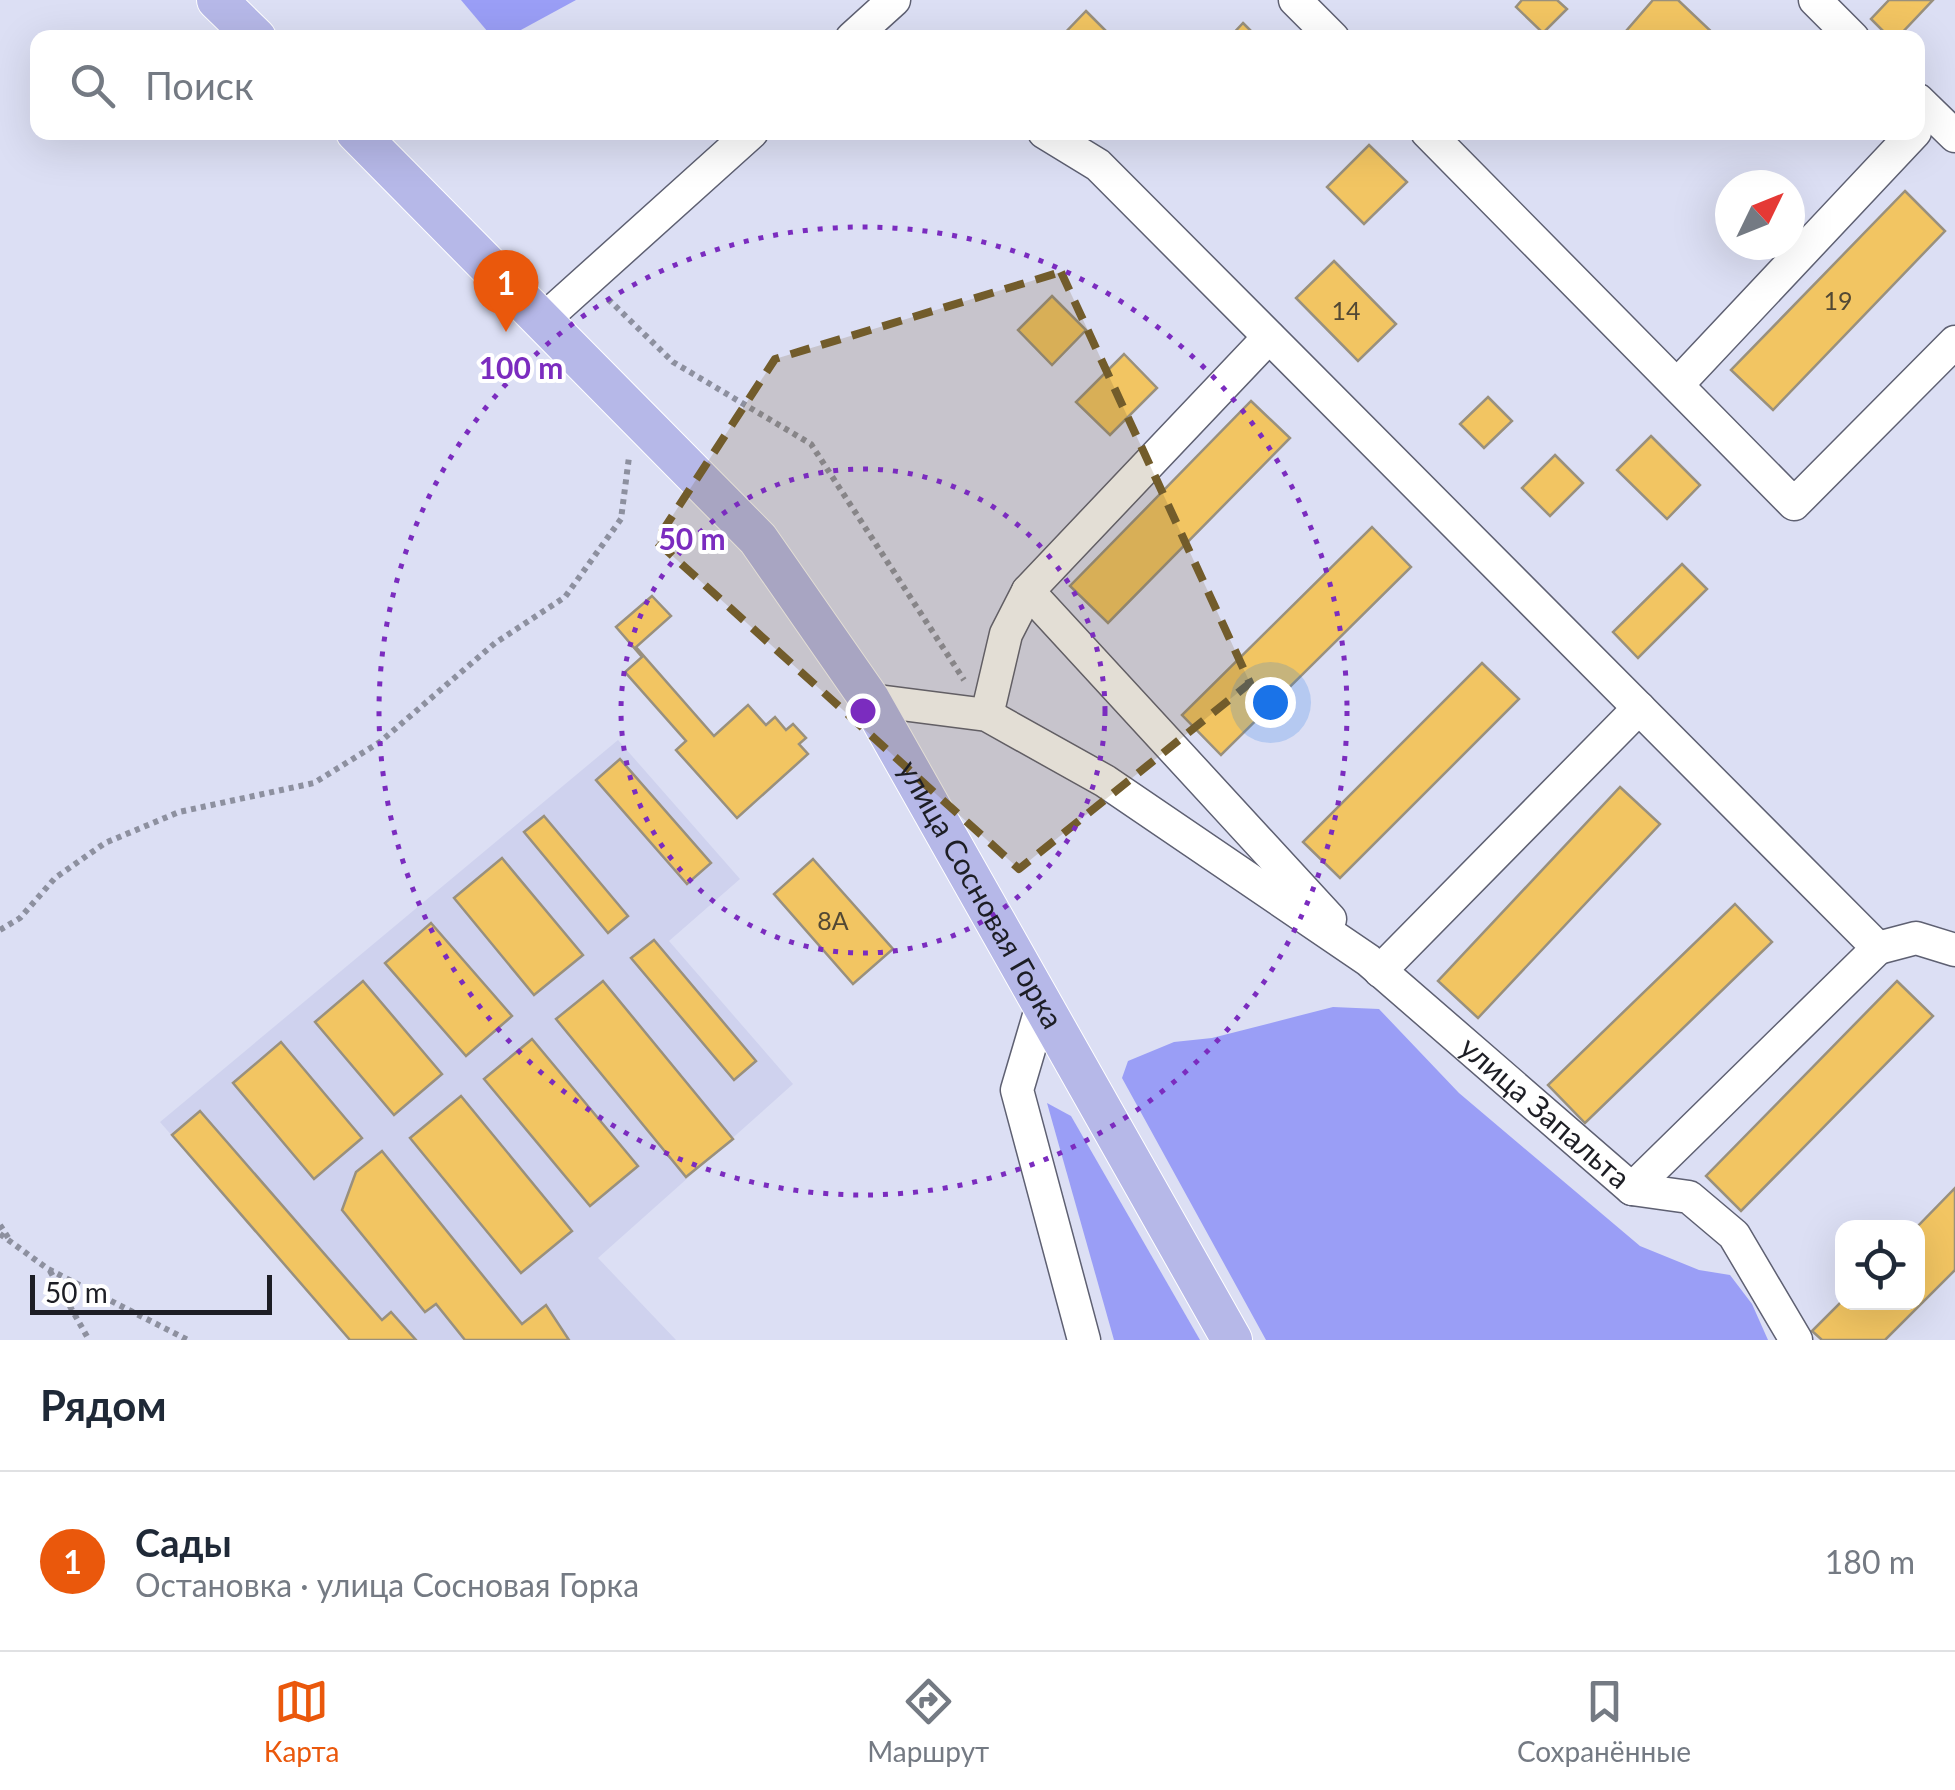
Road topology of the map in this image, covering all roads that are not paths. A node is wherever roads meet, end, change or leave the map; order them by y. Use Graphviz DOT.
graph roads {
  1 [pos="217,0"];
  2 [pos="894,0"];
  3 [pos="1295,0"];
  4 [pos="1815,0"];
  5 [pos="248,30"];
  6 [pos="870,30"];
  7 [pos="1324,30"];
  8 [pos="1846,30"];
  9 [pos="364,140"];
  10 [pos="743,140"];
  11 [pos="1057,140"];
  12 [pos="1435,140"];
  13 [pos="1910,140"];
  14 [pos="542,321"];
  15 [pos="1269,337"];
  16 [pos="1955,342"];
  17 [pos="1678,384"];
  18 [pos="1028,590"];
  19 [pos="870,700"];
  20 [pos="1639,708"];
  21 [pos="986,715"];
  22 [pos="1878,948"];
  23 [pos="1955,950"];
  24 [pos="1374,965"];
  25 [pos="1043,1002"];
  26 [pos="1632,1189"];
  27 [pos="1084,1340"];
  28 [pos="1232,1340"];
  29 [pos="1796,1340"];
  1 -- 5 [label="main road"];
  2 -- 6 [label="street"];
  3 -- 7 [label="street"];
  4 -- 8 [label="street"];
  9 -- 14 [label="main road, улица Сосновая Горка"];
  10 -- 14 [label="street"];
  11 -- 15 [label="street"];
  12 -- 17 [label="street"];
  13 -- 17 [label="street"];
  14 -- 19 [label="main road, улица Сосновая Горка"];
  15 -- 18 [label="street"];
  15 -- 20 [label="street"];
  16 -- 17 [label="street"];
  18 -- 21 [label="street"];
  18 -- 24 [label="street, улица Запальта"];
  19 -- 21 [label="street, улица Запальта"];
  19 -- 25 [label="main road, улица Сосновая Горка"];
  20 -- 22 [label="street"];
  20 -- 24 [label="street"];
  21 -- 24 [label="street, улица Запальта"];
  22 -- 23 [label="street"];
  22 -- 26 [label="street"];
  24 -- 26 [label="street, улица Запальта"];
  25 -- 27 [label="street"];
  25 -- 28 [label="main road, улица Сосновая Горка"];
  26 -- 29 [label="street, улица Запальта"];
}
